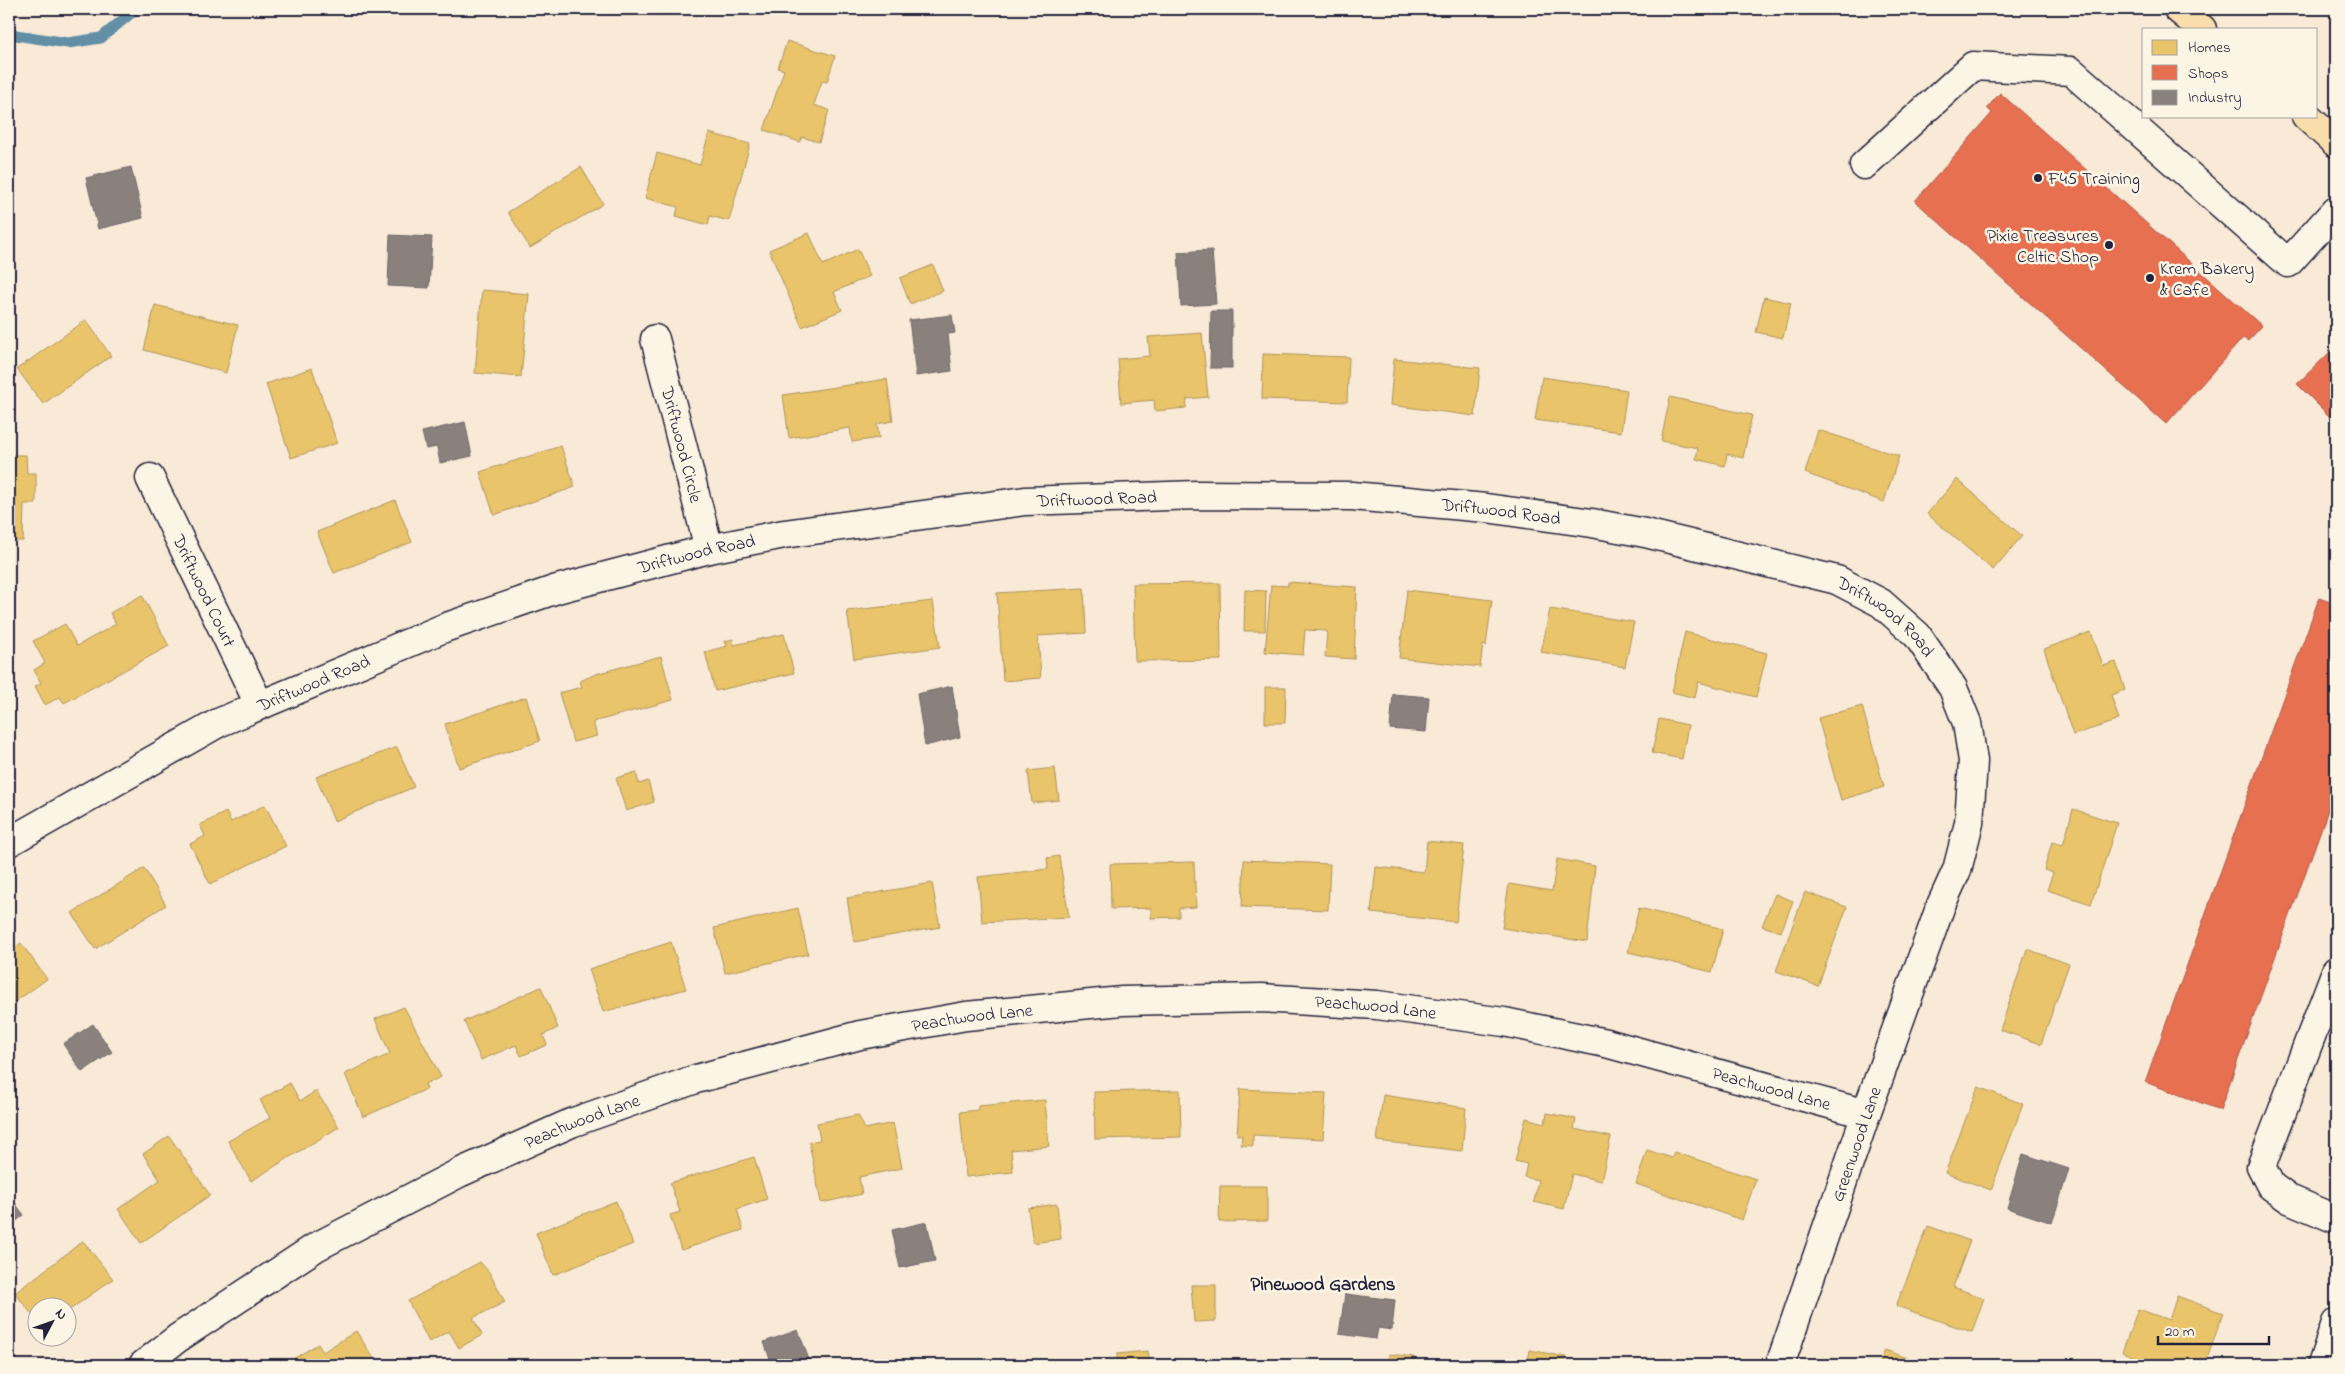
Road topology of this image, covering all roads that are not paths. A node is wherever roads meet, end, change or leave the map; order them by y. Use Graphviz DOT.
graph roads {
  1 [pos="2178,9"];
  2 [pos="2201,28"];
  3 [pos="2308,118"];
  4 [pos="2336,143"];
  5 [pos="1864,165"];
  6 [pos="2336,210"];
  7 [pos="655,339"];
  8 [pos="150,478"];
  9 [pos="709,549"];
  10 [pos="259,704"];
  11 [pos="9,842"];
  12 [pos="1935,923"];
  13 [pos="2336,971"];
  14 [pos="1866,1114"];
  15 [pos="2336,1219"];
  16 [pos="2336,1323"];
  17 [pos="143,1365"];
  18 [pos="1780,1365"];
  19 [pos="2322,1365"];
  1 -- 2 [label="main road"];
  3 -- 4 [label="main road"];
  5 -- 6 [label="street"];
  7 -- 9 [label="street, Driftwood Circle"];
  8 -- 10 [label="street, Driftwood Court"];
  9 -- 10 [label="street, Driftwood Road"];
  9 -- 12 [label="street, Driftwood Road"];
  10 -- 11 [label="street, Driftwood Road"];
  12 -- 14 [label="street, Greenwood Lane"];
  13 -- 15 [label="street"];
  14 -- 17 [label="street, Peachwood Lane"];
  14 -- 18 [label="street, Greenwood Lane"];
  16 -- 19 [label="street"];
}
